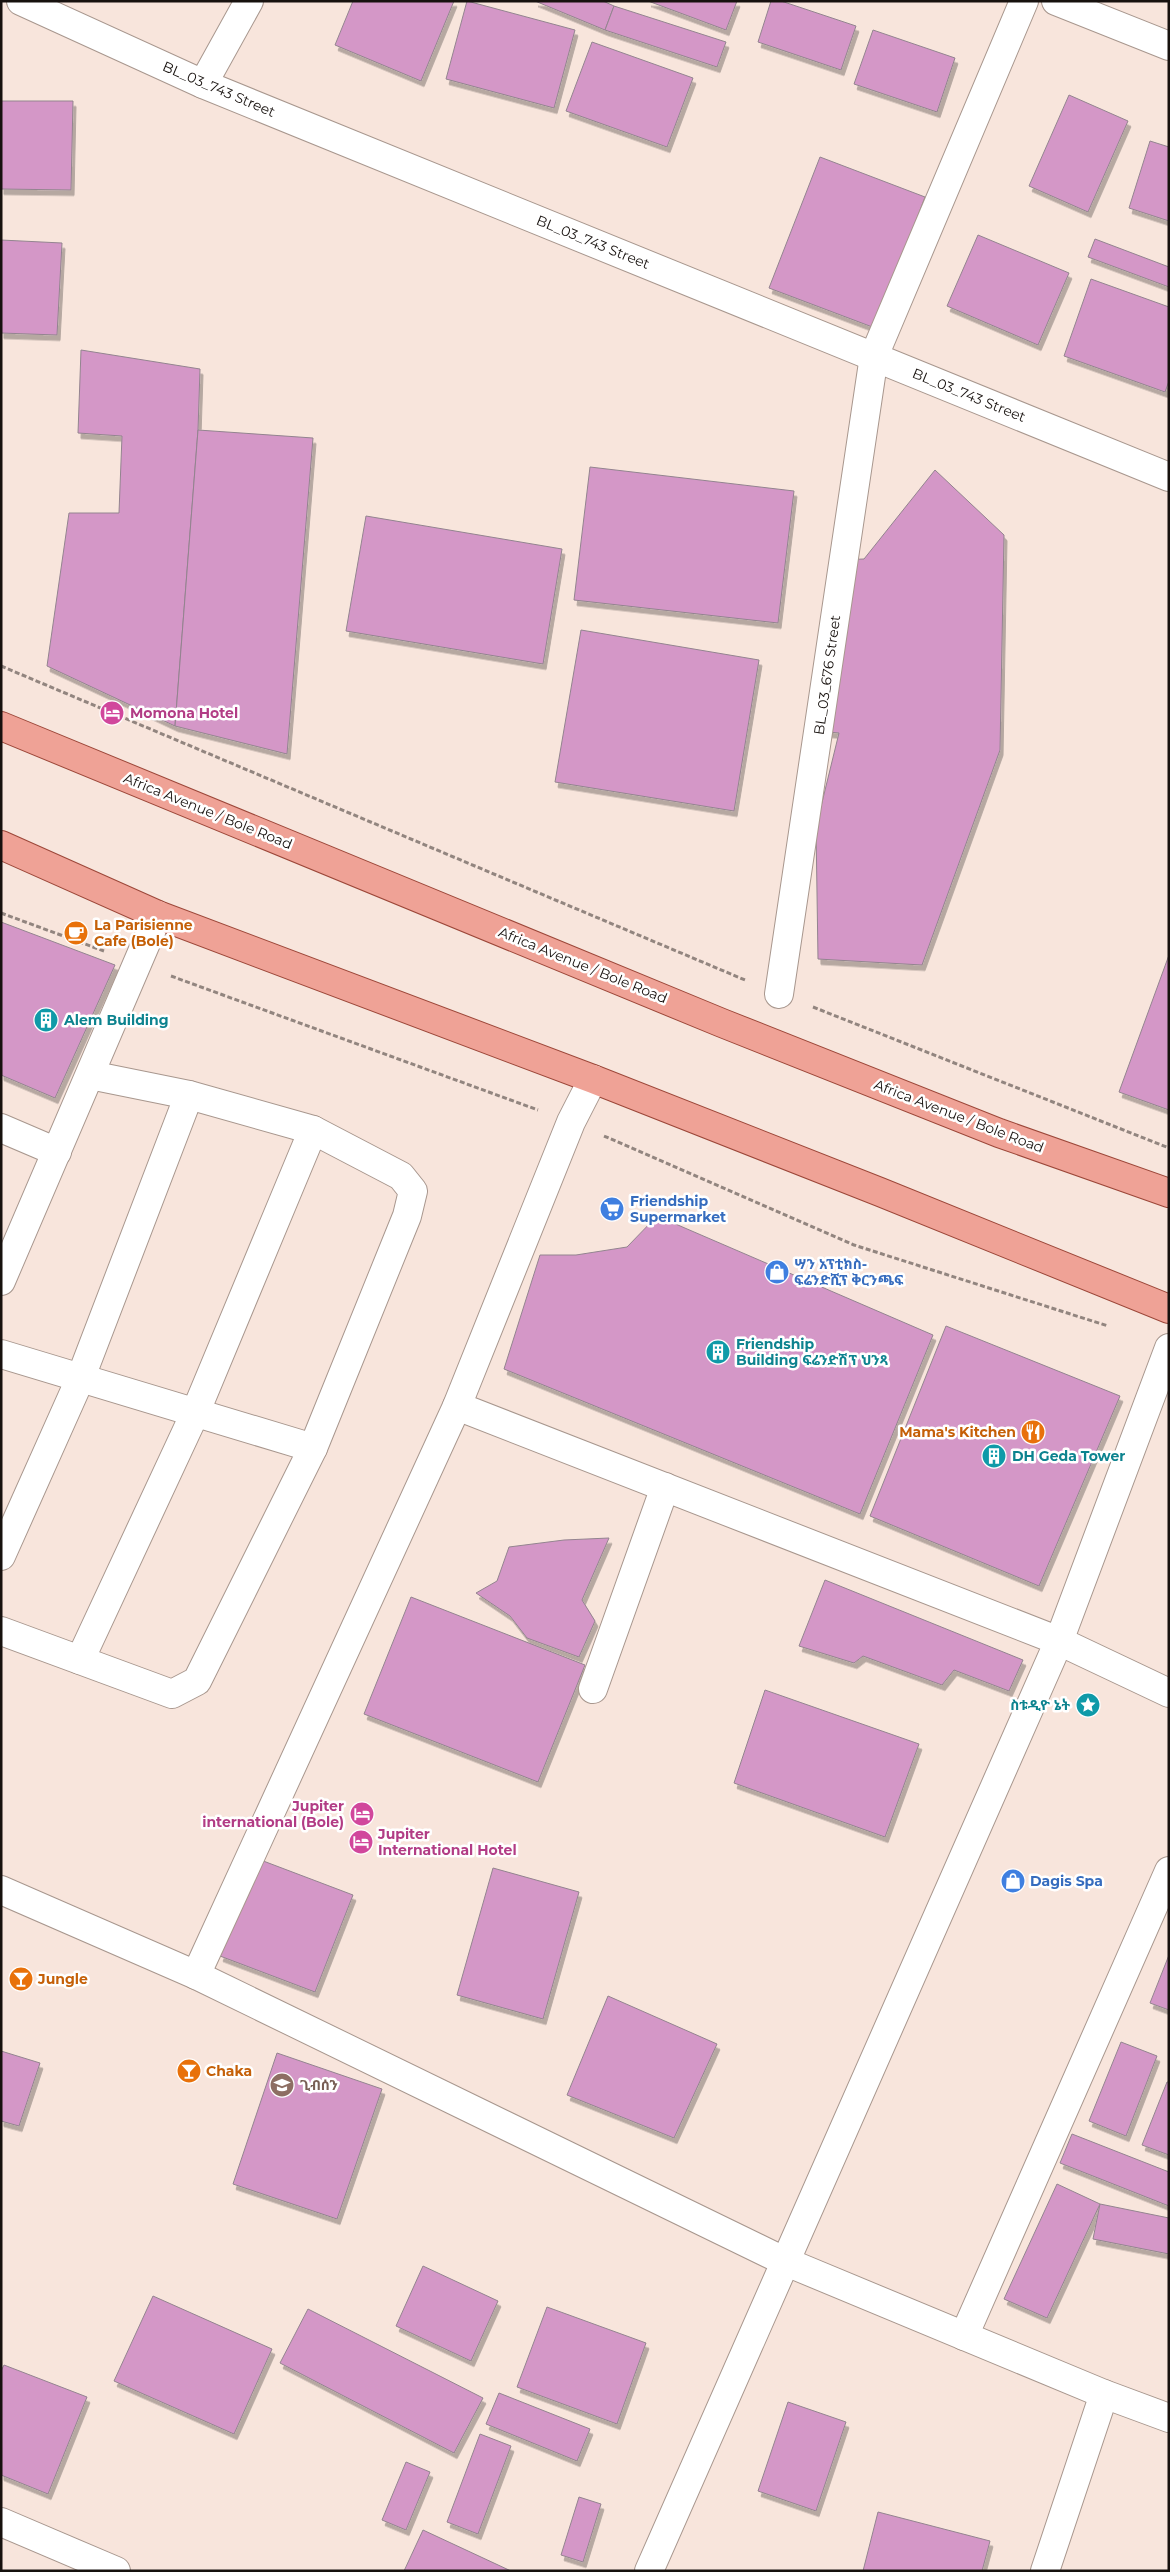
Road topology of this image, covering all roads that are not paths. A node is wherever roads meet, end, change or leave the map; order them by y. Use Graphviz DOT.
graph roads {
  1 [pos="21,1"];
  2 [pos="249,1"];
  3 [pos="1024,1"];
  4 [pos="1056,1"];
  5 [pos="1169,46"];
  6 [pos="203,84"];
  7 [pos="874,356"];
  8 [pos="1169,477"];
  9 [pos="1,726"];
  10 [pos="1,846"];
  11 [pos="158,915"];
  12 [pos="780,994"];
  13 [pos="90,1075"];
  14 [pos="593,1079"];
  15 [pos="189,1095"];
  16 [pos="1,1128"];
  17 [pos="313,1130"];
  18 [pos="57,1152"];
  19 [pos="1169,1193"];
  20 [pos="1,1281"];
  21 [pos="1169,1309"];
  22 [pos="1169,1348"];
  23 [pos="1,1354"];
  24 [pos="81,1377"];
  25 [pos="457,1406"];
  26 [pos="196,1412"];
  27 [pos="313,1448"];
  28 [pos="665,1487"];
  29 [pos="1,1556"];
  30 [pos="1,1631"];
  31 [pos="1059,1641"];
  32 [pos="80,1660"];
  33 [pos="593,1689"];
  34 [pos="1169,1693"];
  35 [pos="1169,1871"];
  36 [pos="1,1890"];
  37 [pos="196,1975"];
  38 [pos="784,2261"];
  39 [pos="964,2336"];
  40 [pos="1104,2394"];
  41 [pos="1169,2418"];
  42 [pos="1,2522"];
  43 [pos="116,2571"];
  44 [pos="649,2571"];
  45 [pos="1045,2571"];
  1 -- 6 [label="street, BL_03_743 Street"];
  2 -- 6 [label="street"];
  3 -- 7 [label="street, BL_03_676 Street"];
  4 -- 5 [label="street"];
  6 -- 7 [label="street, BL_03_743 Street"];
  7 -- 8 [label="street, BL_03_743 Street"];
  7 -- 12 [label="street, BL_03_676 Street"];
  9 -- 19 [label="main road, Africa Avenue / Bole Road"];
  10 -- 11 [label="main road"];
  11 -- 13 [label="street"];
  11 -- 14 [label="main road"];
  13 -- 15 [label="street"];
  13 -- 18 [label="street"];
  14 -- 21 [label="main road"];
  14 -- 25 [label="street"];
  15 -- 17 [label="street"];
  15 -- 24 [label="street"];
  16 -- 18 [label="street"];
  17 -- 26 [label="street"];
  17 -- 27 [label="street"];
  18 -- 20 [label="street"];
  22 -- 31 [label="street"];
  23 -- 24 [label="street"];
  24 -- 26 [label="street"];
  24 -- 29 [label="street"];
  25 -- 28 [label="street"];
  25 -- 37 [label="street"];
  26 -- 27 [label="street"];
  26 -- 32 [label="street"];
  27 -- 32 [label="street"];
  28 -- 31 [label="street"];
  28 -- 33 [label="street"];
  30 -- 32 [label="street"];
  31 -- 34 [label="street"];
  31 -- 38 [label="street"];
  35 -- 39 [label="street"];
  36 -- 37 [label="street"];
  37 -- 38 [label="street"];
  38 -- 39 [label="street"];
  38 -- 44 [label="street"];
  39 -- 40 [label="street"];
  40 -- 41 [label="street"];
  40 -- 45 [label="street"];
  42 -- 43 [label="street"];
}
